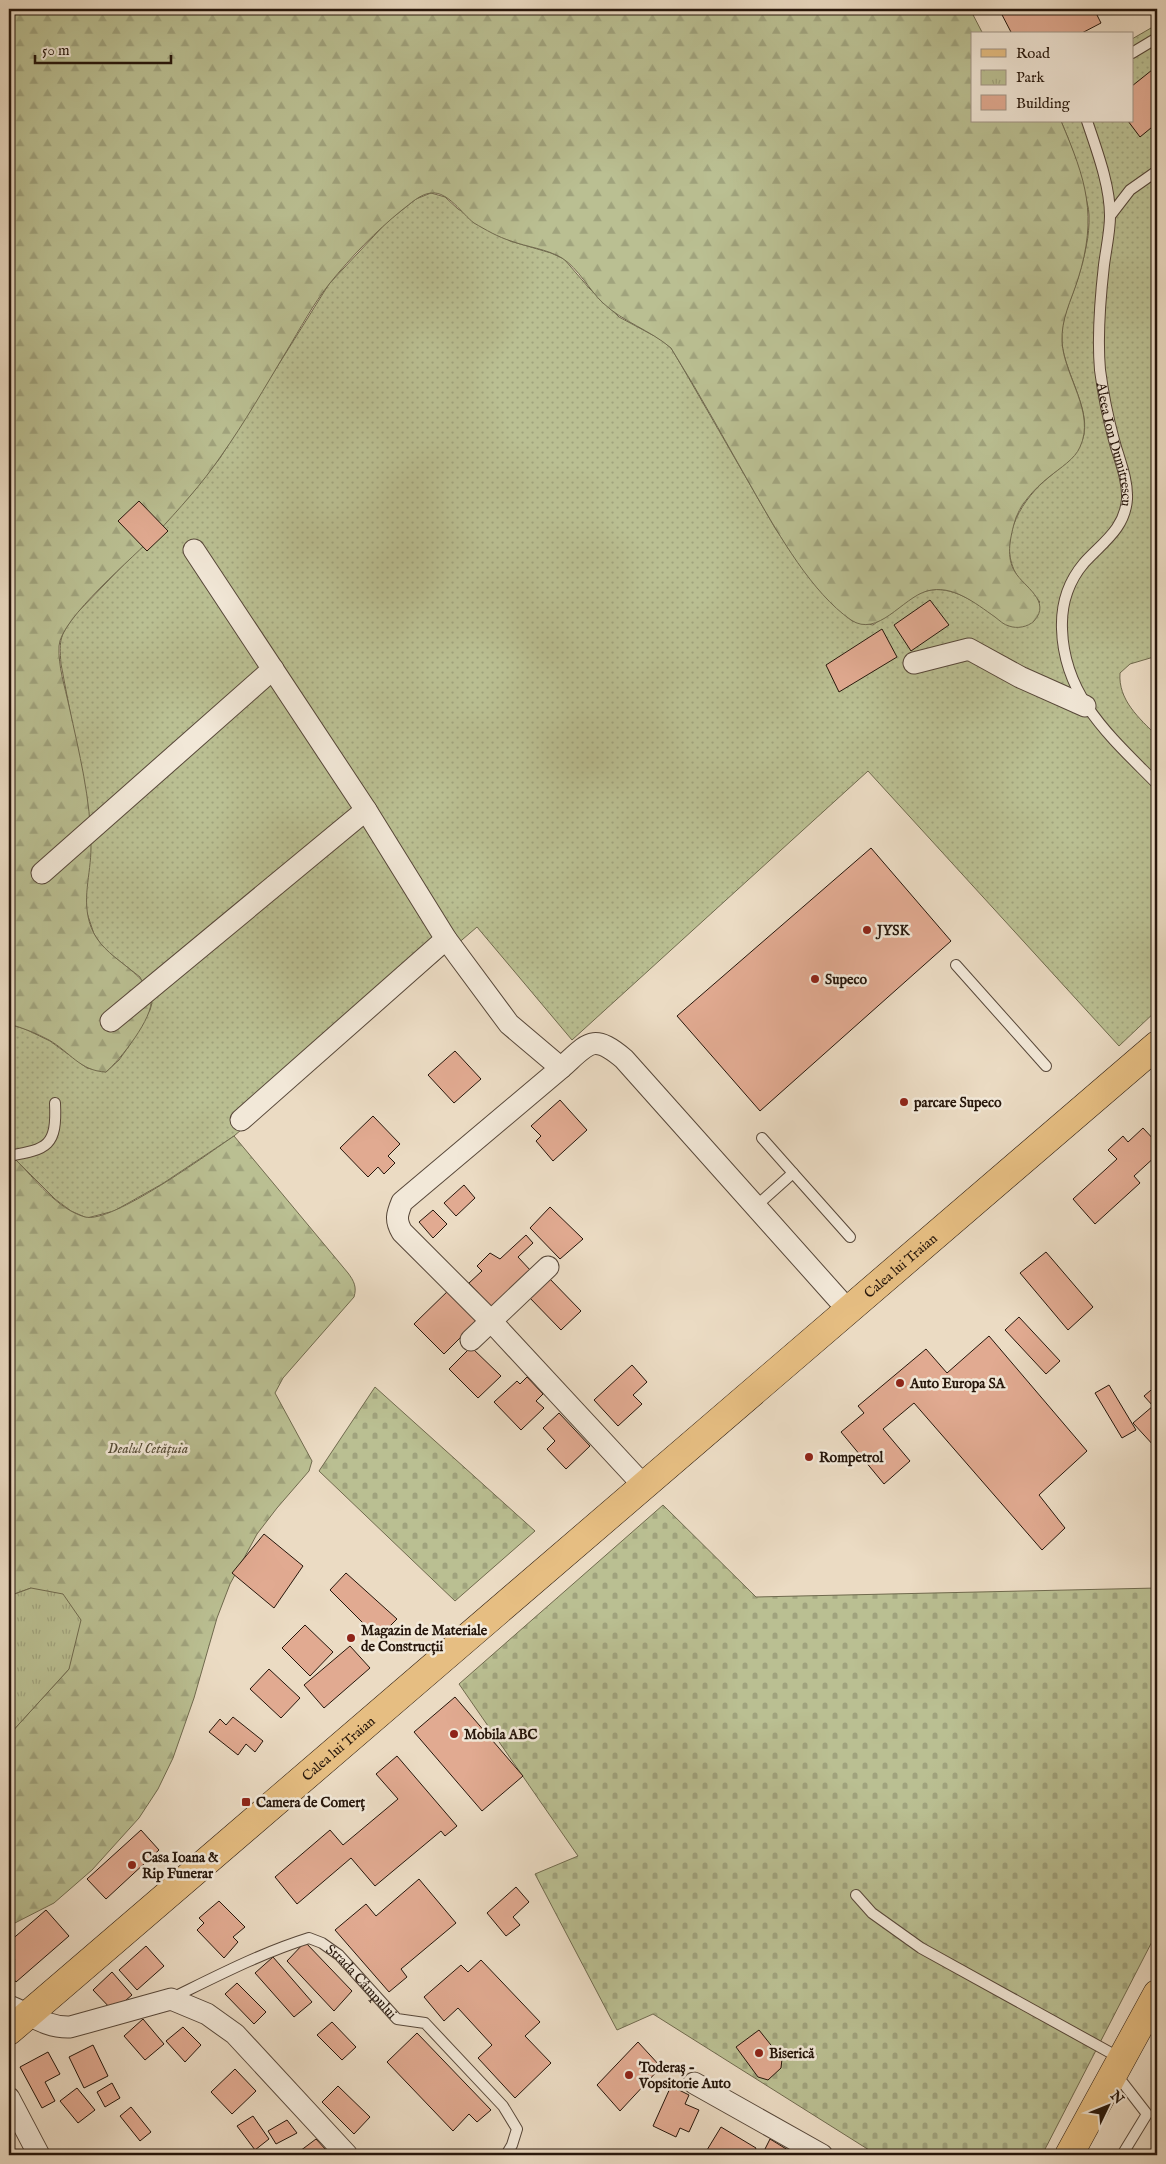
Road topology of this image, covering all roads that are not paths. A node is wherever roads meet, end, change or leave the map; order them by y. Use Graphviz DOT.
graph roads {
  1 [pos="1157,38"];
  2 [pos="1134,52"];
  3 [pos="1087,122"];
  4 [pos="1157,171"];
  5 [pos="1110,216"];
  6 [pos="194,550"];
  7 [pos="914,663"];
  8 [pos="273,669"];
  9 [pos="1085,706"];
  10 [pos="1157,784"];
  11 [pos="366,810"];
  12 [pos="42,873"];
  13 [pos="446,940"];
  14 [pos="956,965"];
  15 [pos="111,1021"];
  16 [pos="1157,1045"];
  17 [pos="1046,1066"];
  18 [pos="561,1068"];
  19 [pos="55,1103"];
  20 [pos="241,1120"];
  21 [pos="762,1138"];
  22 [pos="9,1156"];
  23 [pos="793,1173"];
  24 [pos="755,1207"];
  25 [pos="850,1237"];
  26 [pos="548,1267"];
  27 [pos="848,1310"];
  28 [pos="491,1321"];
  29 [pos="471,1340"];
  30 [pos="644,1486"];
  31 [pos="856,1895"];
  32 [pos="1157,1994"];
  33 [pos="171,1999"];
  34 [pos="15,2017"];
  35 [pos="1118,2066"];
  36 [pos="694,2083"];
  37 [pos="9,2098"];
  38 [pos="39,2155"];
  39 [pos="348,2155"];
  40 [pos="506,2155"];
  41 [pos="822,2155"];
  42 [pos="1069,2155"];
  43 [pos="1122,2155"];
  1 -- 2 [label="lane"];
  3 -- 5 [label="lane, Aleea Ion Dumitrescu"];
  4 -- 5 [label="lane"];
  5 -- 9 [label="lane, Aleea Ion Dumitrescu"];
  6 -- 8 [label="street"];
  7 -- 9 [label="street, Aleea Ion Dumitrescu"];
  8 -- 11 [label="street"];
  8 -- 12 [label="street"];
  9 -- 10 [label="lane, Aleea Ion Dumitrescu"];
  11 -- 13 [label="street"];
  11 -- 15 [label="street"];
  13 -- 18 [label="street"];
  13 -- 20 [label="street"];
  14 -- 17 [label="lane"];
  16 -- 27 [label="main road, Calea lui Traian"];
  18 -- 24 [label="street"];
  18 -- 28 [label="street"];
  19 -- 22 [label="lane"];
  21 -- 23 [label="lane"];
  23 -- 24 [label="lane"];
  23 -- 25 [label="lane"];
  24 -- 27 [label="street"];
  26 -- 28 [label="street"];
  27 -- 30 [label="main road, Calea lui Traian"];
  28 -- 29 [label="street"];
  28 -- 30 [label="street"];
  30 -- 34 [label="main road, Calea lui Traian"];
  31 -- 35 [label="lane"];
  32 -- 35 [label="main road"];
  33 -- 34 [label="street, Strada Câmpului"];
  33 -- 39 [label="street"];
  33 -- 40 [label="lane, Strada Câmpului"];
  35 -- 42 [label="main road"];
  35 -- 43 [label="lane"];
  36 -- 41 [label="street"];
  37 -- 38 [label="street"];
}
